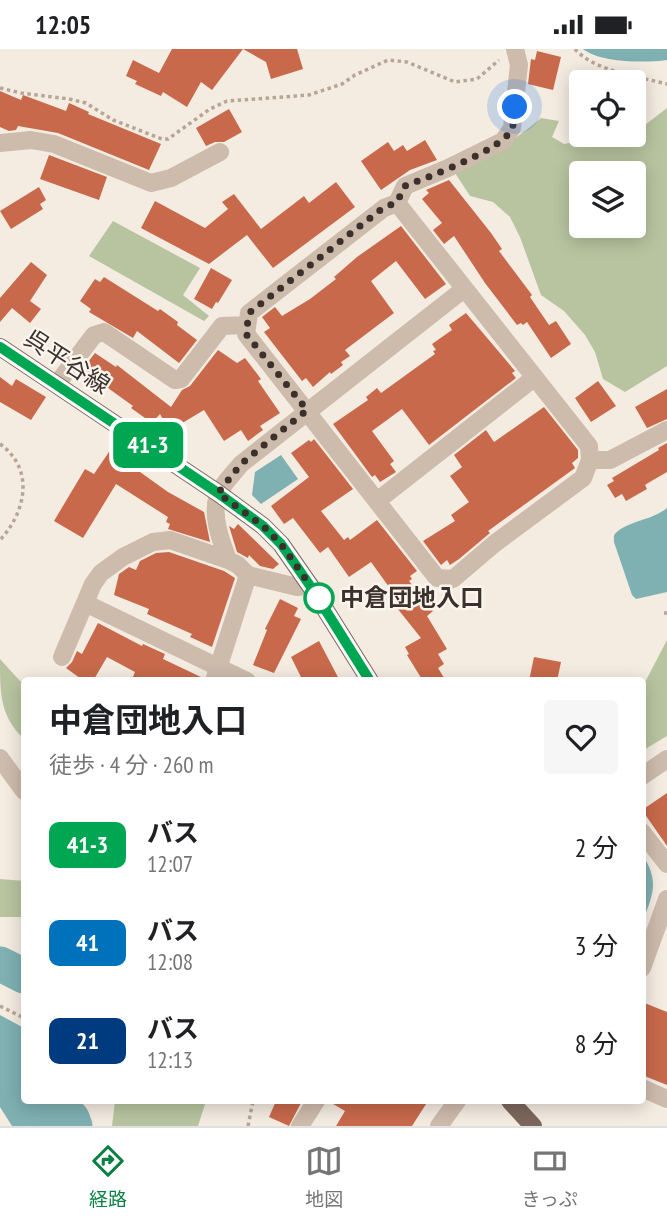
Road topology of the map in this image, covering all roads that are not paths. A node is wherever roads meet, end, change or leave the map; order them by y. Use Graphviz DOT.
graph roads {
  1 [pos="508,53"];
  2 [pos="0,143"];
  3 [pos="220,152"];
  4 [pos="397,202"];
  5 [pos="464,289"];
  6 [pos="247,325"];
  7 [pos="0,347"];
  8 [pos="534,378"];
  9 [pos="57,384"];
  10 [pos="307,410"];
  11 [pos="667,431"];
  12 [pos="590,460"];
  13 [pos="218,493"];
  14 [pos="377,501"];
  15 [pos="228,560"];
  16 [pos="248,575"];
  17 [pos="310,585"];
  18 [pos="85,603"];
  19 [pos="62,657"];
  20 [pos="216,674"];
  21 [pos="368,677"];
  22 [pos="0,758"];
  23 [pos="667,759"];
  24 [pos="646,773"];
  25 [pos="21,787"];
  26 [pos="646,837"];
  27 [pos="667,864"];
  28 [pos="667,899"];
  29 [pos="646,957"];
  30 [pos="646,1090"];
  31 [pos="667,1099"];
  32 [pos="314,1104"];
  33 [pos="455,1104"];
  34 [pos="513,1104"];
  35 [pos="300,1126"];
  36 [pos="439,1126"];
  37 [pos="533,1126"];
  1 -- 4 [label="street"];
  2 -- 3 [label="street"];
  4 -- 5 [label="street"];
  4 -- 6 [label="street"];
  5 -- 8 [label="street"];
  5 -- 10 [label="street"];
  6 -- 9 [label="street"];
  6 -- 10 [label="street"];
  7 -- 9 [label="main road, 呉平谷線"];
  8 -- 12 [label="street"];
  8 -- 14 [label="street"];
  9 -- 13 [label="main road, 呉平谷線"];
  10 -- 13 [label="street"];
  10 -- 14 [label="street"];
  11 -- 12 [label="street"];
  12 -- 14 [label="street"];
  13 -- 15 [label="street"];
  13 -- 17 [label="main road, 呉平谷線"];
  15 -- 16 [label="street"];
  15 -- 18 [label="street"];
  16 -- 17 [label="street"];
  16 -- 20 [label="street"];
  17 -- 21 [label="main road, 呉平谷線"];
  18 -- 19 [label="street"];
  18 -- 20 [label="street"];
  22 -- 25 [label="street"];
  23 -- 24 [label="street"];
  26 -- 27 [label="street"];
  28 -- 29 [label="street"];
  30 -- 31 [label="street"];
  32 -- 35 [label="street"];
  33 -- 36 [label="street"];
  34 -- 37 [label="main road"];
}
